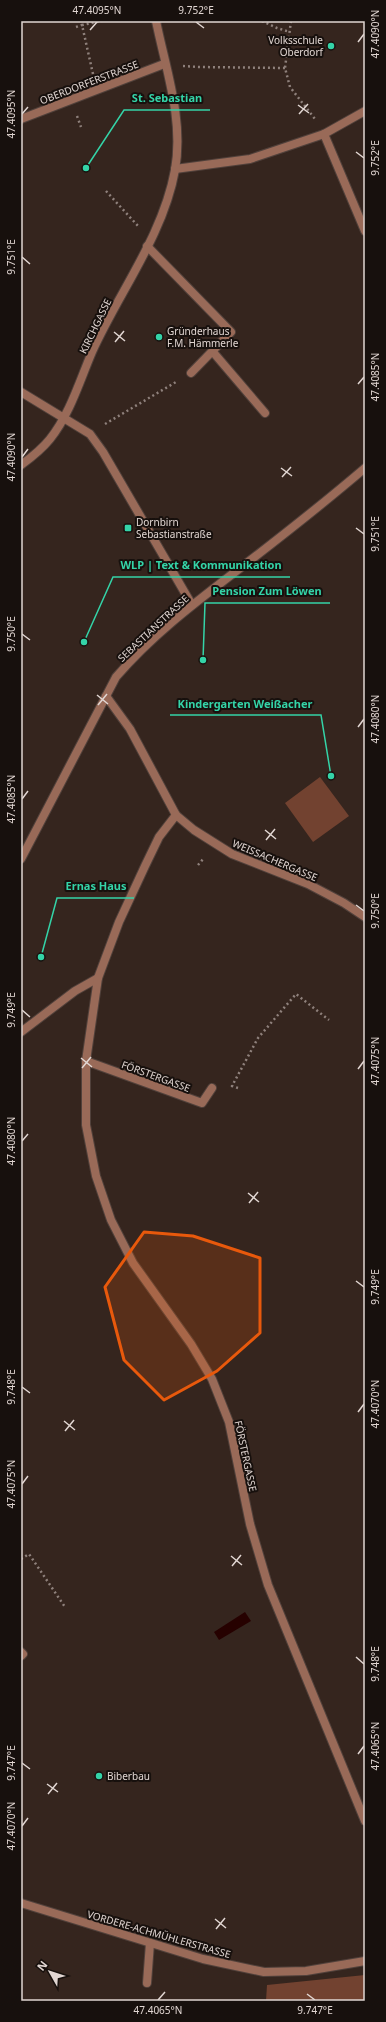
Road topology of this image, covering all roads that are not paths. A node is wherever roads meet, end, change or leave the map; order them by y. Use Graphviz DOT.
graph roads {
  1 [pos="156,21"];
  2 [pos="164,64"];
  3 [pos="365,111"];
  4 [pos="21,119"];
  5 [pos="324,134"];
  6 [pos="175,169"];
  7 [pos="365,231"];
  8 [pos="147,246"];
  9 [pos="213,352"];
  10 [pos="191,373"];
  11 [pos="21,392"];
  12 [pos="264,413"];
  13 [pos="63,418"];
  14 [pos="21,465"];
  15 [pos="365,468"];
  16 [pos="192,605"];
  17 [pos="106,696"];
  18 [pos="176,815"];
  19 [pos="21,859"];
  20 [pos="365,917"];
  21 [pos="98,978"];
  22 [pos="21,1032"];
  23 [pos="86,1061"];
  24 [pos="212,1088"];
  25 [pos="21,1652"];
  26 [pos="21,1656"];
  27 [pos="365,1821"];
  28 [pos="21,1903"];
  29 [pos="150,1943"];
  30 [pos="365,1961"];
  31 [pos="147,1983"];
  1 -- 2 [label="street, KIRCHGASSE"];
  2 -- 4 [label="street, OBERDORFERSTRASSE"];
  2 -- 6 [label="street, KIRCHGASSE"];
  3 -- 5 [label="street"];
  5 -- 6 [label="street"];
  5 -- 7 [label="street"];
  6 -- 8 [label="street, KIRCHGASSE"];
  8 -- 9 [label="street"];
  8 -- 13 [label="street, KIRCHGASSE"];
  9 -- 10 [label="street"];
  9 -- 12 [label="street"];
  11 -- 13 [label="street"];
  13 -- 14 [label="street, KIRCHGASSE"];
  13 -- 16 [label="street"];
  15 -- 16 [label="street, SEBASTIANSTRASSE"];
  16 -- 17 [label="street, SEBASTIANSTRASSE"];
  17 -- 18 [label="street, WEISSACHERGASSE"];
  17 -- 19 [label="street, SEBASTIANSTRASSE"];
  18 -- 20 [label="street, WEISSACHERGASSE"];
  18 -- 21 [label="street, FÖRSTERGASSE"];
  21 -- 22 [label="street"];
  21 -- 23 [label="street, FÖRSTERGASSE"];
  23 -- 24 [label="street, FÖRSTERGASSE"];
  23 -- 27 [label="street, FÖRSTERGASSE"];
  25 -- 26 [label="street"];
  28 -- 29 [label="street, VORDERE-ACHMÜHLERSTRASSE"];
  29 -- 30 [label="street, VORDERE-ACHMÜHLERSTRASSE"];
  29 -- 31 [label="street"];
}
